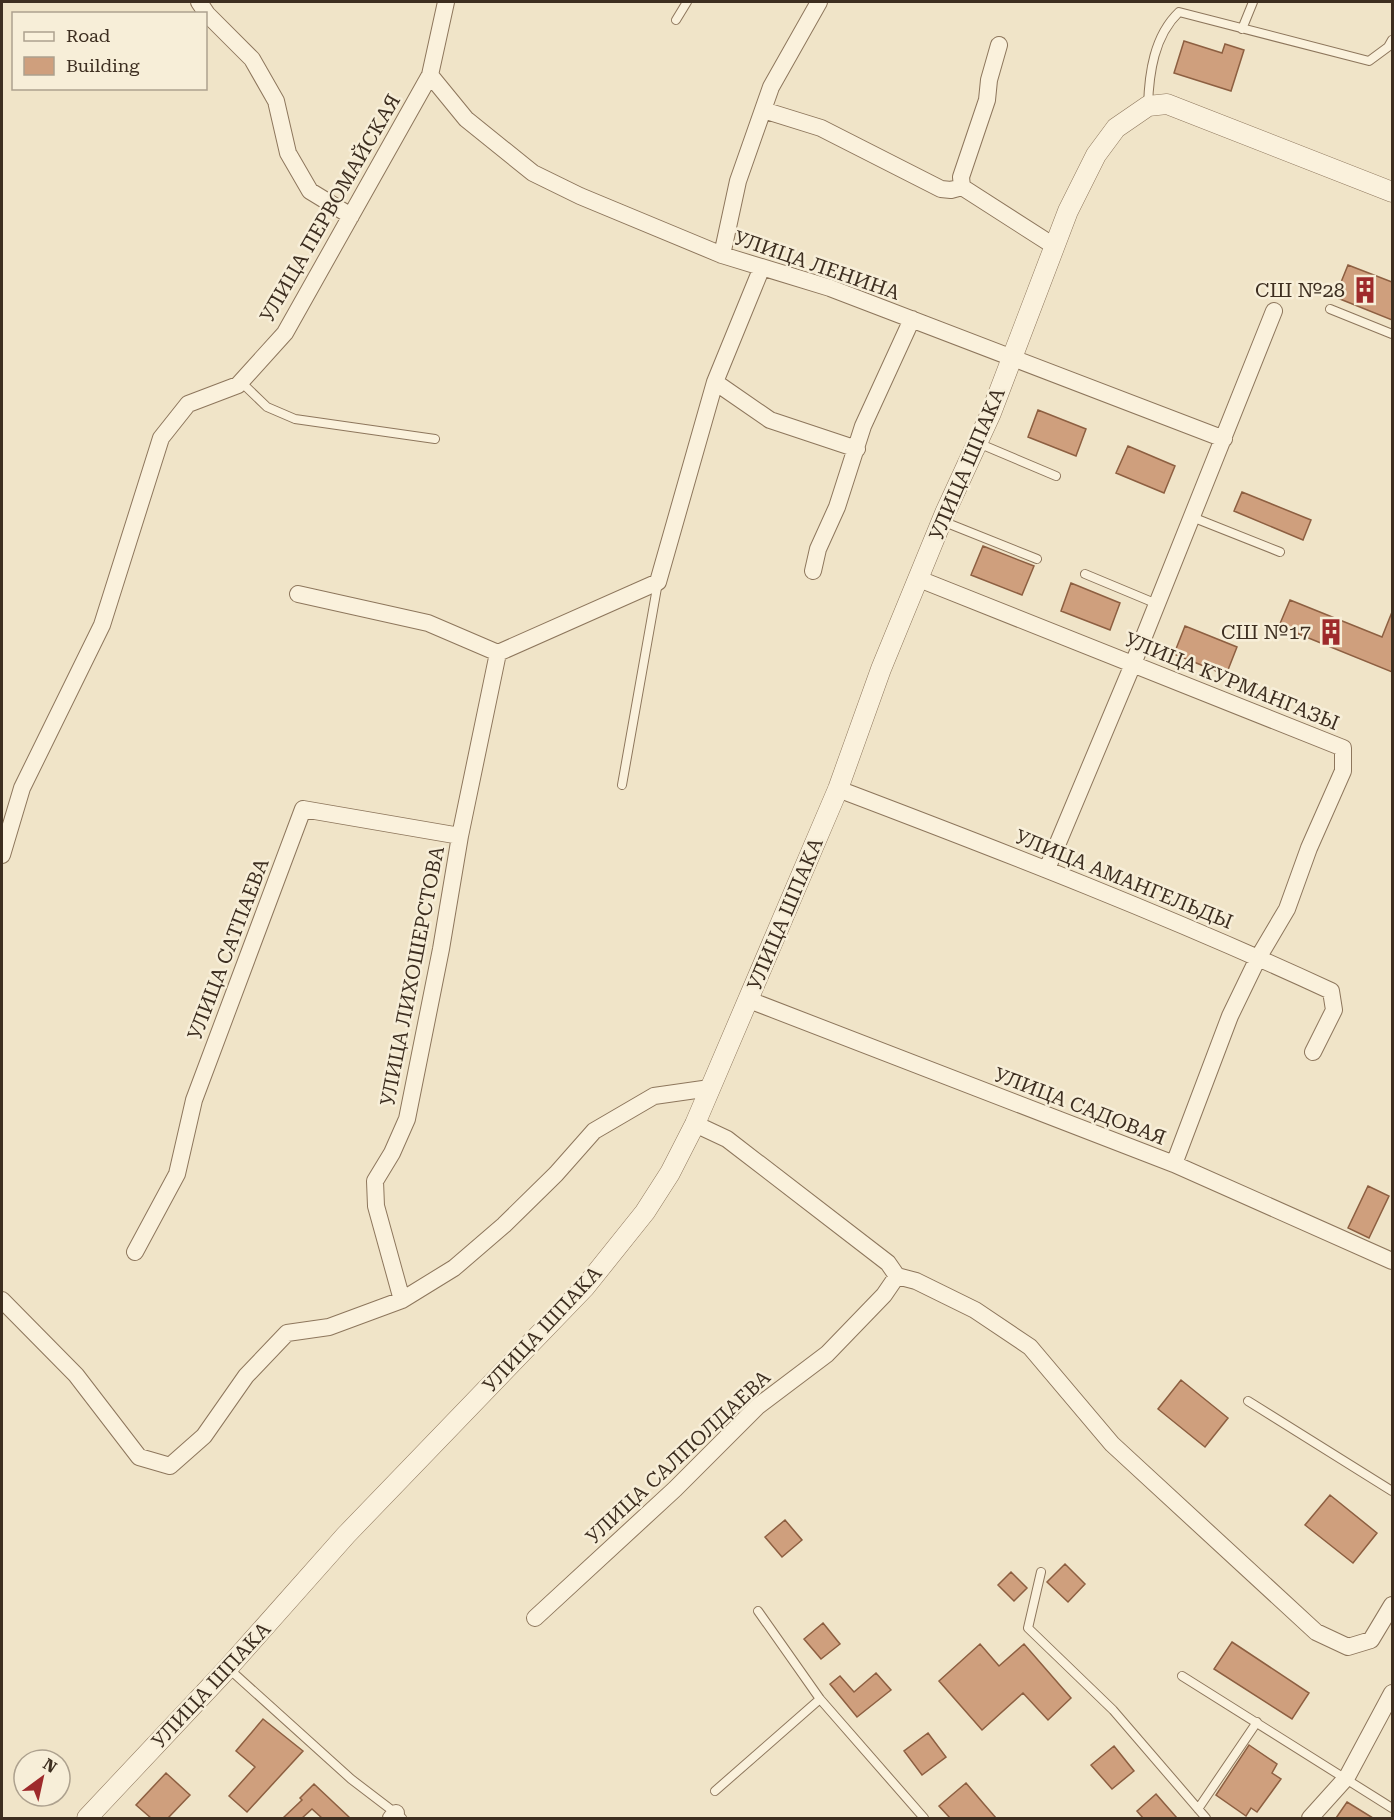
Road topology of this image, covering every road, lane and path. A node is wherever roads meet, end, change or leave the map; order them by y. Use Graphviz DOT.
graph roads {
  1 [pos="446,2"];
  2 [pos="687,2"];
  3 [pos="819,2"];
  4 [pos="1253,2"];
  5 [pos="207,14"];
  6 [pos="676,20"];
  7 [pos="1242,29"];
  8 [pos="1392,40"];
  9 [pos="999,45"];
  10 [pos="430,75"];
  11 [pos="1148,106"];
  12 [pos="763,110"];
  13 [pos="962,187"];
  14 [pos="1392,192"];
  15 [pos="351,216"];
  16 [pos="1054,246"];
  17 [pos="722,255"];
  18 [pos="762,267"];
  19 [pos="1330,309"];
  20 [pos="1274,310"];
  21 [pos="912,319"];
  22 [pos="1392,334"];
  23 [pos="1011,357"];
  24 [pos="241,382"];
  25 [pos="715,382"];
  26 [pos="435,439"];
  27 [pos="1224,439"];
  28 [pos="978,443"];
  29 [pos="857,449"];
  30 [pos="1056,476"];
  31 [pos="1192,517"];
  32 [pos="942,520"];
  33 [pos="1280,552"];
  34 [pos="1037,559"];
  35 [pos="813,571"];
  36 [pos="1085,574"];
  37 [pos="919,579"];
  38 [pos="658,582"];
  39 [pos="298,594"];
  40 [pos="1157,604"];
  41 [pos="498,653"];
  42 [pos="1133,664"];
  43 [pos="621,785"];
  44 [pos="838,789"];
  45 [pos="460,836"];
  46 [pos="2,855"];
  47 [pos="1047,869"];
  48 [pos="1258,958"];
  49 [pos="749,1000"];
  50 [pos="1313,1052"];
  51 [pos="710,1088"];
  52 [pos="695,1124"];
  53 [pos="1173,1164"];
  54 [pos="135,1252"];
  55 [pos="1392,1261"];
  56 [pos="897,1276"];
  57 [pos="2,1300"];
  58 [pos="402,1300"];
  59 [pos="1248,1401"];
  60 [pos="1392,1491"];
  61 [pos="1041,1572"];
  62 [pos="1392,1605"];
  63 [pos="758,1611"];
  64 [pos="534,1618"];
  65 [pos="228,1668"];
  66 [pos="1182,1676"];
  67 [pos="1392,1693"];
  68 [pos="820,1699"];
  69 [pos="1257,1722"];
  70 [pos="1347,1778"];
  71 [pos="715,1791"];
  72 [pos="1392,1808"];
  73 [pos="1198,1809"];
  74 [pos="396,1817"];
  75 [pos="87,1818"];
  76 [pos="924,1818"];
  77 [pos="1206,1818"];
  78 [pos="1310,1818"];
  1 -- 10 [label="street, УЛИЦА ПЕРВОМАЙСКАЯ"];
  2 -- 6 [label="lane"];
  3 -- 12 [label="street"];
  4 -- 7 [label="lane"];
  5 -- 15 [label="street"];
  7 -- 8 [label="lane"];
  7 -- 11 [label="lane"];
  9 -- 13 [label="street"];
  10 -- 15 [label="street, УЛИЦА ПЕРВОМАЙСКАЯ"];
  10 -- 17 [label="street, УЛИЦА ЛЕНИНА"];
  11 -- 14 [label="street"];
  11 -- 16 [label="street, УЛИЦА ШПАКА"];
  12 -- 13 [label="street"];
  12 -- 17 [label="street"];
  13 -- 16 [label="street"];
  15 -- 24 [label="street, УЛИЦА ПЕРВОМАЙСКАЯ"];
  16 -- 23 [label="street, УЛИЦА ШПАКА"];
  17 -- 18 [label="street, УЛИЦА ЛЕНИНА"];
  18 -- 21 [label="street, УЛИЦА ЛЕНИНА"];
  18 -- 25 [label="street"];
  19 -- 22 [label="lane"];
  20 -- 27 [label="street"];
  21 -- 23 [label="street, УЛИЦА ЛЕНИНА"];
  21 -- 29 [label="street"];
  23 -- 27 [label="street, УЛИЦА ЛЕНИНА"];
  23 -- 28 [label="street, УЛИЦА ШПАКА"];
  24 -- 26 [label="lane"];
  24 -- 46 [label="street, УЛИЦА ПЕРВОМАЙСКАЯ"];
  25 -- 29 [label="street"];
  25 -- 38 [label="street"];
  27 -- 31 [label="street"];
  28 -- 30 [label="lane"];
  28 -- 32 [label="street, УЛИЦА ШПАКА"];
  29 -- 35 [label="street"];
  31 -- 33 [label="lane"];
  31 -- 40 [label="street"];
  32 -- 34 [label="lane"];
  32 -- 37 [label="street, УЛИЦА ШПАКА"];
  36 -- 40 [label="lane"];
  37 -- 42 [label="street, УЛИЦА КУРМАНГАЗЫ"];
  37 -- 44 [label="street, УЛИЦА ШПАКА"];
  38 -- 41 [label="street"];
  38 -- 43 [label="lane"];
  39 -- 41 [label="street"];
  40 -- 42 [label="street"];
  41 -- 45 [label="street, УЛИЦА ЛИХОШЕРСТОВА"];
  42 -- 47 [label="street"];
  42 -- 48 [label="street, УЛИЦА КУРМАНГАЗЫ"];
  44 -- 47 [label="street, УЛИЦА АМАНГЕЛЬДЫ"];
  44 -- 49 [label="street, УЛИЦА ШПАКА"];
  45 -- 54 [label="street, УЛИЦА САТПАЕВА"];
  45 -- 58 [label="street, УЛИЦА ЛИХОШЕРСТОВА"];
  47 -- 48 [label="street, УЛИЦА АМАНГЕЛЬДЫ"];
  48 -- 50 [label="street, УЛИЦА АМАНГЕЛЬДЫ"];
  48 -- 53 [label="street, УЛИЦА КУРМАНГАЗЫ"];
  49 -- 51 [label="street, УЛИЦА ШПАКА"];
  49 -- 53 [label="street, УЛИЦА САДОВАЯ"];
  51 -- 52 [label="street, УЛИЦА ШПАКА"];
  51 -- 58 [label="street"];
  52 -- 56 [label="street"];
  52 -- 65 [label="street, УЛИЦА ШПАКА"];
  53 -- 55 [label="street, УЛИЦА САДОВАЯ"];
  56 -- 62 [label="street"];
  56 -- 64 [label="street, УЛИЦА САЛПОЛДАЕВА"];
  57 -- 58 [label="street"];
  59 -- 60 [label="lane"];
  61 -- 73 [label="lane"];
  63 -- 68 [label="lane"];
  65 -- 74 [label="lane"];
  65 -- 75 [label="street, УЛИЦА ШПАКА"];
  66 -- 69 [label="lane"];
  67 -- 70 [label="street"];
  68 -- 71 [label="lane"];
  68 -- 76 [label="lane"];
  69 -- 70 [label="lane"];
  69 -- 73 [label="lane"];
  70 -- 72 [label="lane"];
  70 -- 78 [label="street"];
  73 -- 77 [label="lane"];
}
